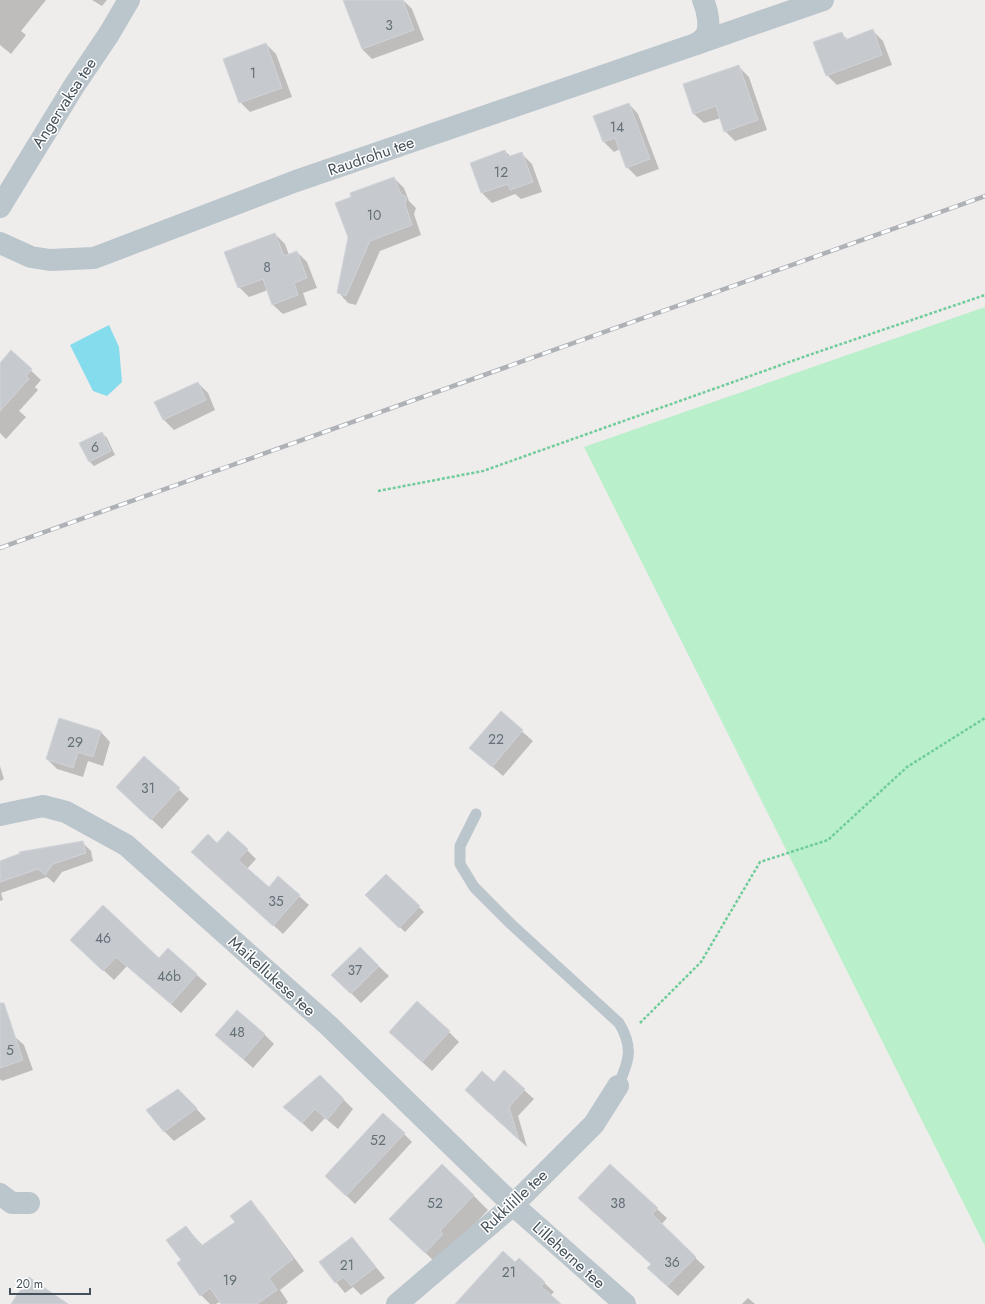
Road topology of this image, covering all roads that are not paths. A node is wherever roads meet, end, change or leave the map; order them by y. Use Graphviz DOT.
graph roads {
  1 [pos="129,0"];
  2 [pos="703,0"];
  3 [pos="823,0"];
  4 [pos="696,44"];
  5 [pos="0,207"];
  6 [pos="0,242"];
  7 [pos="476,814"];
  8 [pos="0,815"];
  9 [pos="618,1086"];
  10 [pos="0,1194"];
  11 [pos="29,1203"];
  12 [pos="514,1205"];
  13 [pos="397,1304"];
  14 [pos="624,1304"];
  1 -- 5 [label="street, Angervaksa tee"];
  2 -- 4 [label="street"];
  3 -- 4 [label="street, Raudrohu tee"];
  4 -- 6 [label="street, Raudrohu tee"];
  7 -- 9 [label="lane"];
  8 -- 12 [label="street, Maikellukese tee"];
  9 -- 12 [label="street, Rukkilille tee"];
  10 -- 11 [label="street"];
  12 -- 13 [label="street, Rukkilille tee"];
  12 -- 14 [label="street, Lilleherne tee"];
}
